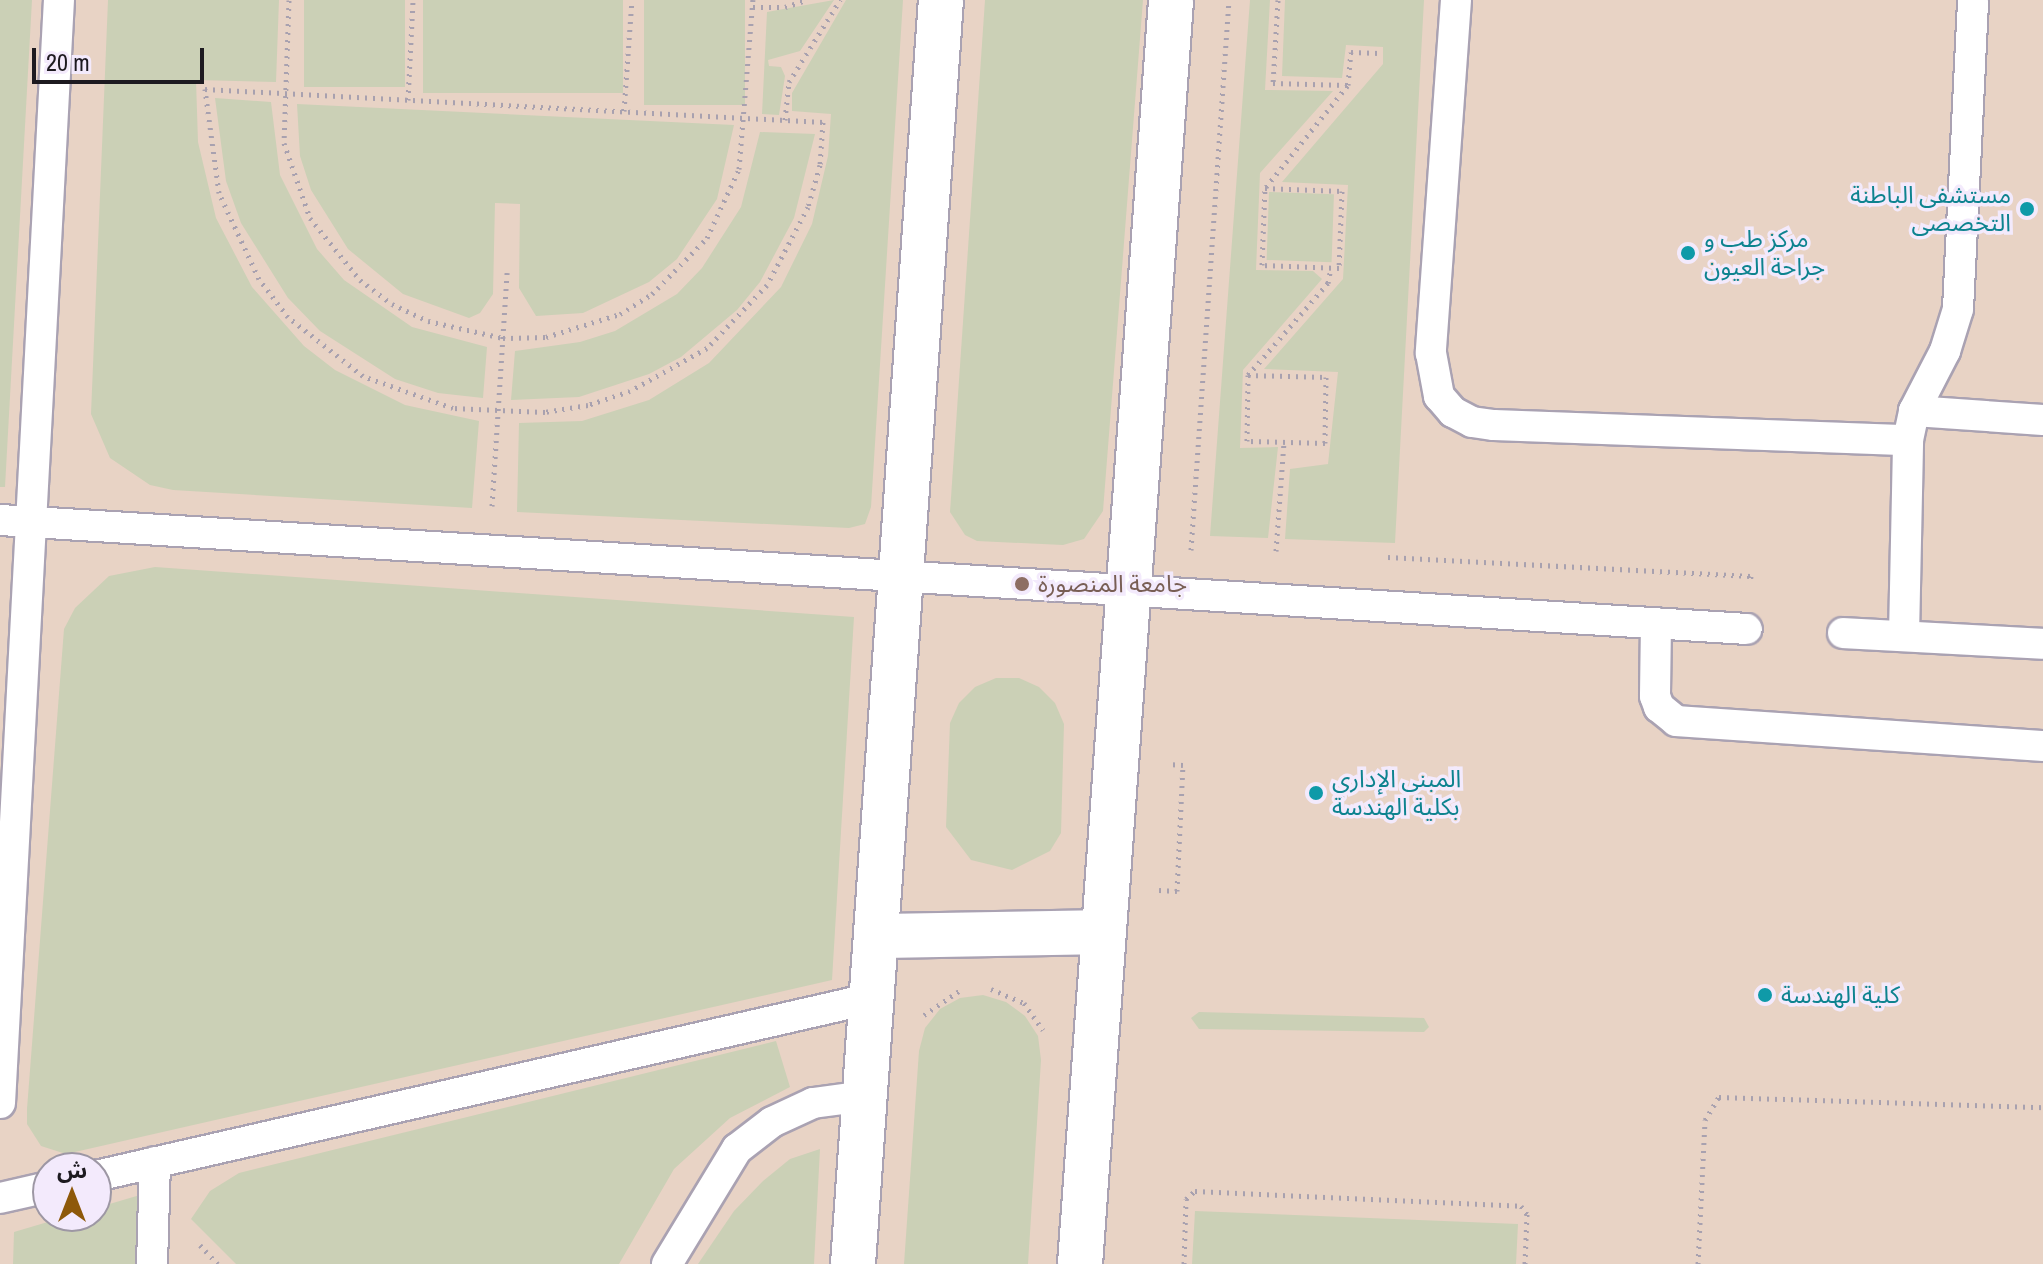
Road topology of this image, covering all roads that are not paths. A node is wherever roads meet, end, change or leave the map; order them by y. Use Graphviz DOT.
graph roads {
  1 [pos="59,0"];
  2 [pos="941,0"];
  3 [pos="1171,0"];
  4 [pos="1456,0"];
  5 [pos="1973,0"];
  6 [pos="2043,420"];
  7 [pos="1911,425"];
  8 [pos="15,521"];
  9 [pos="902,576"];
  10 [pos="1126,590"];
  11 [pos="1656,623"];
  12 [pos="1747,629"];
  13 [pos="1843,633"];
  14 [pos="1904,636"];
  15 [pos="2043,644"];
  16 [pos="2043,746"];
  17 [pos="8,778"];
  18 [pos="5,918"];
  19 [pos="1100,932"];
  20 [pos="877,936"];
  21 [pos="873,998"];
  22 [pos="865,1096"];
  23 [pos="0,1103"];
  24 [pos="155,1162"];
  25 [pos="112,1172"];
  26 [pos="32,1191"];
  27 [pos="0,1198"];
  28 [pos="152,1264"];
  29 [pos="667,1264"];
  30 [pos="853,1264"];
  31 [pos="1080,1264"];
  1 -- 8 [label="lane"];
  2 -- 9 [label="street"];
  3 -- 10 [label="street"];
  4 -- 7 [label="lane"];
  5 -- 7 [label="lane"];
  6 -- 7 [label="lane"];
  7 -- 14 [label="lane"];
  8 -- 9 [label="lane"];
  8 -- 17 [label="lane"];
  9 -- 10 [label="lane"];
  9 -- 20 [label="street"];
  10 -- 11 [label="lane"];
  10 -- 19 [label="street"];
  11 -- 12 [label="lane"];
  11 -- 16 [label="lane"];
  13 -- 14 [label="lane"];
  14 -- 15 [label="lane"];
  17 -- 18 [label="lane"];
  18 -- 23 [label="lane"];
  19 -- 20 [label="street"];
  19 -- 31 [label="street"];
  20 -- 21 [label="street"];
  21 -- 22 [label="street"];
  21 -- 24 [label="lane"];
  22 -- 29 [label="lane"];
  22 -- 30 [label="street"];
  24 -- 25 [label="lane"];
  24 -- 28 [label="lane"];
  26 -- 27 [label="lane"];
}
